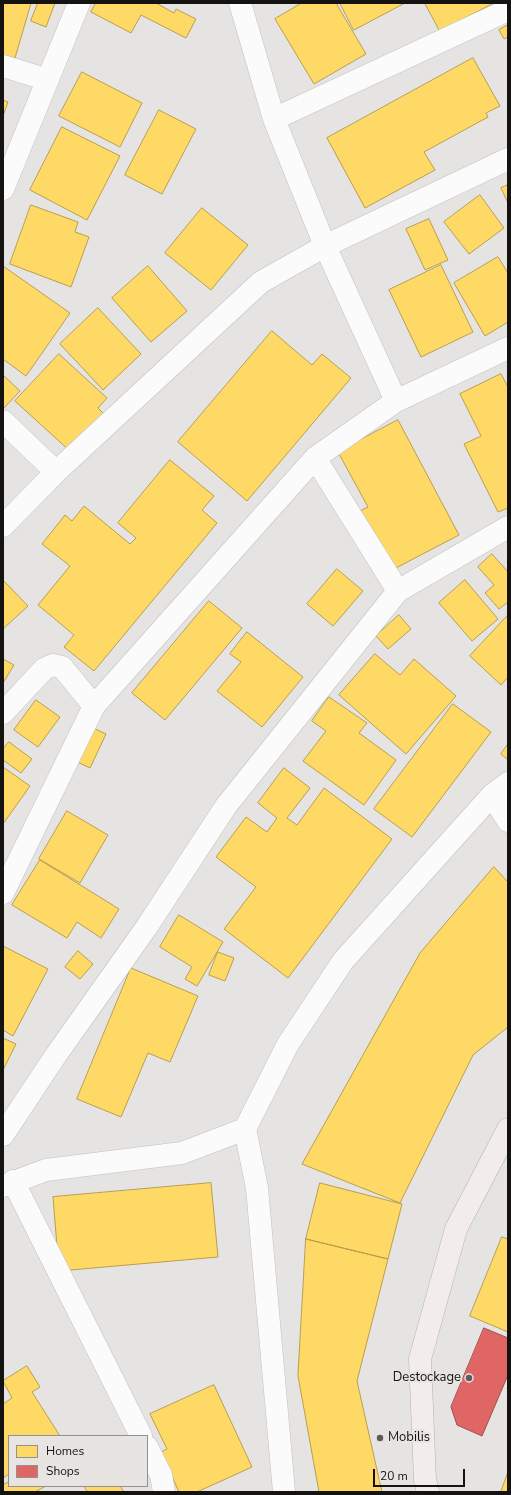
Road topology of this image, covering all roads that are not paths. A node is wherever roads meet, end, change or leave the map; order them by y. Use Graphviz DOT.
graph roads {
  1 [pos="79,3"];
  2 [pos="240,3"];
  3 [pos="508,10"];
  4 [pos="3,66"];
  5 [pos="48,80"];
  6 [pos="274,119"];
  7 [pos="508,159"];
  8 [pos="3,189"];
  9 [pos="325,246"];
  10 [pos="508,348"];
  11 [pos="396,401"];
  12 [pos="3,421"];
  13 [pos="315,458"];
  14 [pos="56,472"];
  15 [pos="3,526"];
  16 [pos="508,527"];
  17 [pos="398,591"];
  18 [pos="94,706"];
  19 [pos="3,713"];
  20 [pos="500,789"];
  21 [pos="508,820"];
  22 [pos="3,893"];
  23 [pos="508,1129"];
  24 [pos="245,1130"];
  25 [pos="3,1135"];
  26 [pos="8,1184"];
  27 [pos="140,1435"];
  28 [pos="148,1449"];
  29 [pos="164,1492"];
  30 [pos="284,1492"];
  31 [pos="428,1492"];
  1 -- 5 [label="street"];
  2 -- 6 [label="street"];
  3 -- 6 [label="street"];
  4 -- 5 [label="street"];
  5 -- 8 [label="street"];
  6 -- 9 [label="street"];
  7 -- 9 [label="street"];
  9 -- 11 [label="street"];
  9 -- 14 [label="street"];
  10 -- 11 [label="street"];
  11 -- 13 [label="street"];
  12 -- 14 [label="street"];
  13 -- 17 [label="street"];
  13 -- 18 [label="street"];
  14 -- 15 [label="street"];
  16 -- 17 [label="street"];
  17 -- 25 [label="street"];
  18 -- 19 [label="street"];
  18 -- 22 [label="street"];
  20 -- 21 [label="street"];
  20 -- 24 [label="street"];
  23 -- 31 [label="main road"];
  24 -- 26 [label="street"];
  24 -- 30 [label="street"];
  26 -- 27 [label="street"];
  28 -- 29 [label="street"];
}
